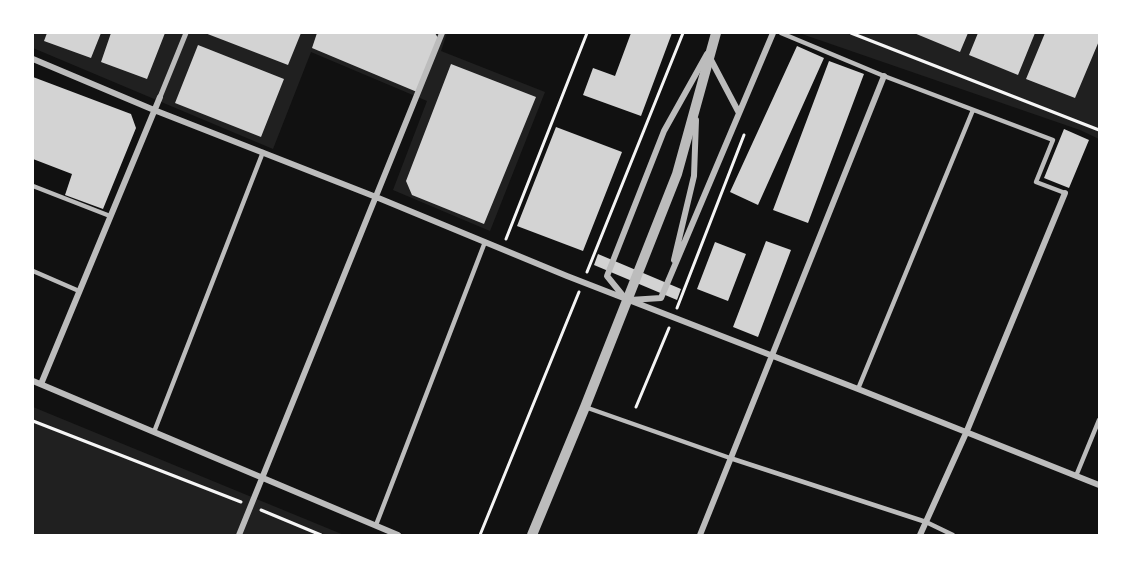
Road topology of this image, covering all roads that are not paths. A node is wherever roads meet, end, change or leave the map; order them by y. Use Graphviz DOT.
graph roads {
  1 [pos="186,33"];
  2 [pos="442,33"];
  3 [pos="773,33"];
  4 [pos="781,33"];
  5 [pos="715,37"];
  6 [pos="710,57"];
  7 [pos="33,59"];
  8 [pos="884,76"];
  9 [pos="160,97"];
  10 [pos="697,106"];
  11 [pos="154,110"];
  12 [pos="973,110"];
  13 [pos="739,113"];
  14 [pos="263,152"];
  15 [pos="33,186"];
  16 [pos="1065,193"];
  17 [pos="376,197"];
  18 [pos="110,216"];
  19 [pos="485,242"];
  20 [pos="33,271"];
  21 [pos="669,278"];
  22 [pos="80,291"];
  23 [pos="627,300"];
  24 [pos="773,356"];
  25 [pos="33,381"];
  26 [pos="40,384"];
  27 [pos="858,389"];
  28 [pos="585,407"];
  29 [pos="1099,420"];
  30 [pos="154,432"];
  31 [pos="966,433"];
  32 [pos="730,458"];
  33 [pos="1076,476"];
  34 [pos="263,477"];
  35 [pos="1099,485"];
  36 [pos="926,522"];
  37 [pos="376,525"];
  38 [pos="239,535"];
  39 [pos="398,535"];
  40 [pos="532,535"];
  41 [pos="700,535"];
  42 [pos="920,535"];
  43 [pos="953,535"];
  1 -- 9 [label="street"];
  2 -- 17 [label="street"];
  3 -- 13 [label="street"];
  4 -- 8 [label="lane"];
  5 -- 6 [label="street"];
  5 -- 23 [label="street"];
  6 -- 10 [label="street"];
  6 -- 13 [label="street"];
  7 -- 11 [label="street"];
  8 -- 12 [label="lane"];
  8 -- 24 [label="street"];
  9 -- 11 [label="street"];
  10 -- 21 [label="street"];
  10 -- 23 [label="street"];
  11 -- 14 [label="street"];
  11 -- 18 [label="street"];
  12 -- 16 [label="lane"];
  12 -- 27 [label="lane"];
  13 -- 21 [label="street"];
  14 -- 17 [label="street"];
  14 -- 30 [label="lane"];
  15 -- 18 [label="lane"];
  16 -- 31 [label="street"];
  17 -- 19 [label="street"];
  17 -- 34 [label="street"];
  18 -- 22 [label="street"];
  19 -- 23 [label="street"];
  19 -- 37 [label="lane"];
  20 -- 22 [label="lane"];
  21 -- 23 [label="street"];
  22 -- 26 [label="street"];
  23 -- 24 [label="street"];
  23 -- 28 [label="street"];
  24 -- 27 [label="street"];
  24 -- 32 [label="street"];
  25 -- 26 [label="street"];
  26 -- 30 [label="street"];
  27 -- 31 [label="street"];
  28 -- 32 [label="lane"];
  28 -- 40 [label="street"];
  29 -- 33 [label="lane"];
  30 -- 34 [label="street"];
  31 -- 33 [label="street"];
  31 -- 36 [label="street"];
  32 -- 36 [label="lane"];
  32 -- 41 [label="street"];
  33 -- 35 [label="street"];
  34 -- 37 [label="street"];
  34 -- 38 [label="street"];
  36 -- 42 [label="street"];
  36 -- 43 [label="lane"];
  37 -- 39 [label="street"];
}
